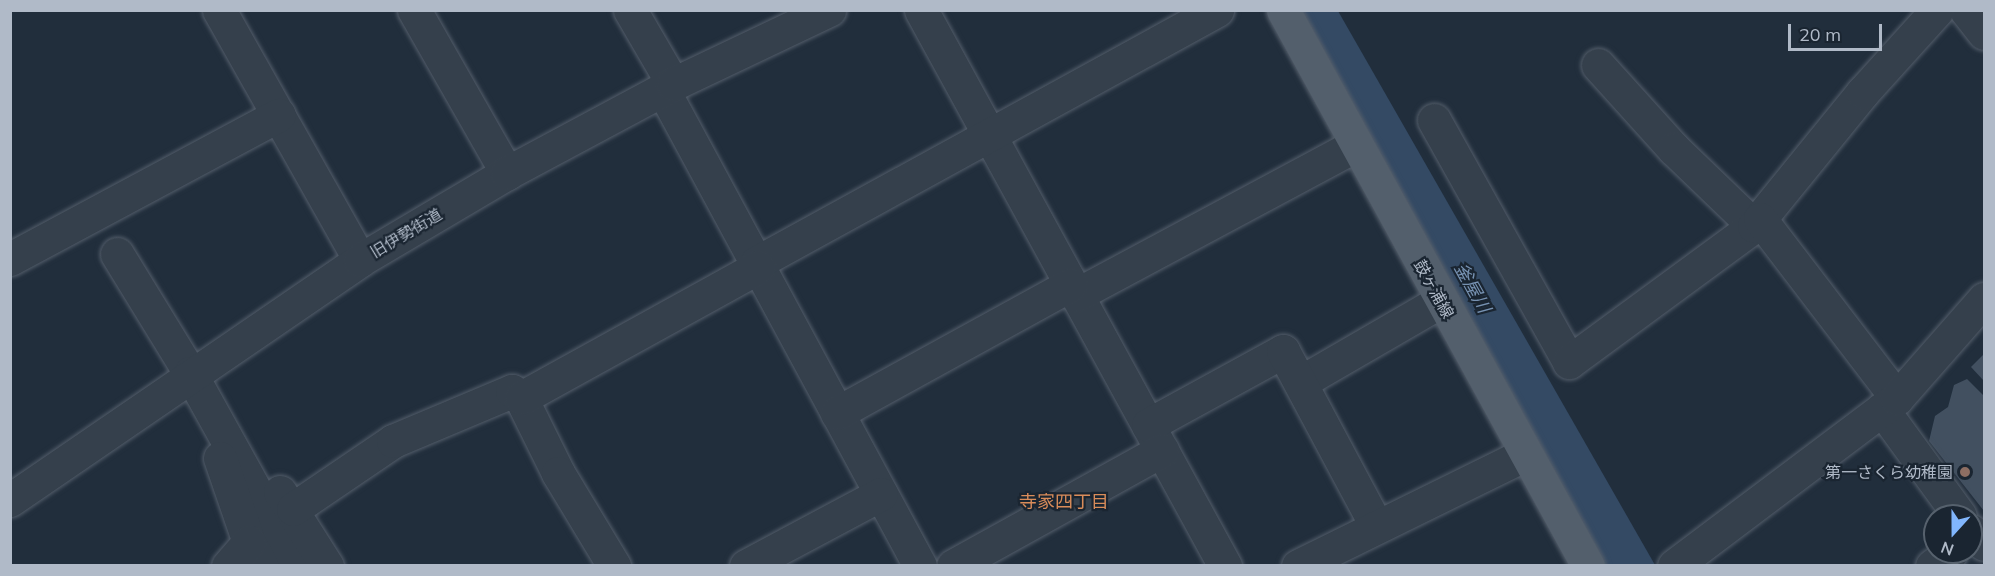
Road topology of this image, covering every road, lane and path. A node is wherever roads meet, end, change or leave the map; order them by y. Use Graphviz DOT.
graph roads {
  1 [pos="219,10"];
  2 [pos="414,10"];
  3 [pos="630,10"];
  4 [pos="921,10"];
  5 [pos="1217,10"];
  6 [pos="1283,10"];
  7 [pos="1937,10"];
  8 [pos="1966,10"];
  9 [pos="822,12"];
  10 [pos="1984,33"];
  11 [pos="1598,65"];
  12 [pos="668,87"];
  13 [pos="279,115"];
  14 [pos="1434,120"];
  15 [pos="989,136"];
  16 [pos="1354,146"];
  17 [pos="507,173"];
  18 [pos="1757,223"];
  19 [pos="117,254"];
  20 [pos="10,259"];
  21 [pos="360,260"];
  22 [pos="757,265"];
  23 [pos="1073,290"];
  24 [pos="1984,299"];
  25 [pos="1441,301"];
  26 [pos="190,373"];
  27 [pos="1301,382"];
  28 [pos="517,394"];
  29 [pos="1889,404"];
  30 [pos="837,412"];
  31 [pos="1155,438"];
  32 [pos="1526,454"];
  33 [pos="881,494"];
  34 [pos="10,500"];
  35 [pos="1952,504"];
  36 [pos="293,510"];
  37 [pos="1376,525"];
  38 [pos="246,558"];
  39 [pos="1674,565"];
  40 [pos="297,566"];
  41 [pos="327,566"];
  42 [pos="614,566"];
  43 [pos="746,566"];
  44 [pos="920,566"];
  45 [pos="954,566"];
  46 [pos="1225,566"];
  47 [pos="1298,566"];
  48 [pos="1588,566"];
  1 -- 13 [label="street"];
  2 -- 17 [label="street"];
  3 -- 12 [label="street"];
  4 -- 15 [label="street"];
  5 -- 15 [label="street"];
  6 -- 16 [label="main road, 鼓ヶ浦線"];
  7 -- 18 [label="street"];
  8 -- 10 [label="street"];
  9 -- 12 [label="street, 旧伊勢街道"];
  11 -- 18 [label="street"];
  12 -- 17 [label="street, 旧伊勢街道"];
  12 -- 22 [label="street"];
  13 -- 20 [label="street"];
  13 -- 21 [label="street"];
  14 -- 18 [label="street"];
  15 -- 22 [label="street"];
  15 -- 23 [label="street"];
  16 -- 23 [label="street"];
  16 -- 25 [label="main road, 鼓ヶ浦線"];
  17 -- 21 [label="street, 旧伊勢街道"];
  18 -- 29 [label="street"];
  19 -- 26 [label="street"];
  21 -- 26 [label="street, 旧伊勢街道"];
  22 -- 28 [label="street"];
  22 -- 30 [label="street"];
  23 -- 30 [label="street"];
  23 -- 31 [label="street"];
  24 -- 29 [label="street"];
  25 -- 27 [label="street"];
  25 -- 32 [label="main road, 鼓ヶ浦線"];
  26 -- 34 [label="street, 旧伊勢街道"];
  26 -- 36 [label="street"];
  26 -- 38 [label="street"];
  26 -- 40 [label="street"];
  27 -- 31 [label="street"];
  27 -- 37 [label="street"];
  28 -- 36 [label="street"];
  28 -- 42 [label="street"];
  29 -- 35 [label="street"];
  29 -- 39 [label="street"];
  30 -- 33 [label="street"];
  31 -- 45 [label="street"];
  31 -- 46 [label="street"];
  32 -- 37 [label="street"];
  32 -- 48 [label="main road, 鼓ヶ浦線"];
  33 -- 43 [label="street"];
  33 -- 44 [label="street"];
  36 -- 41 [label="street"];
  37 -- 47 [label="street"];
}
